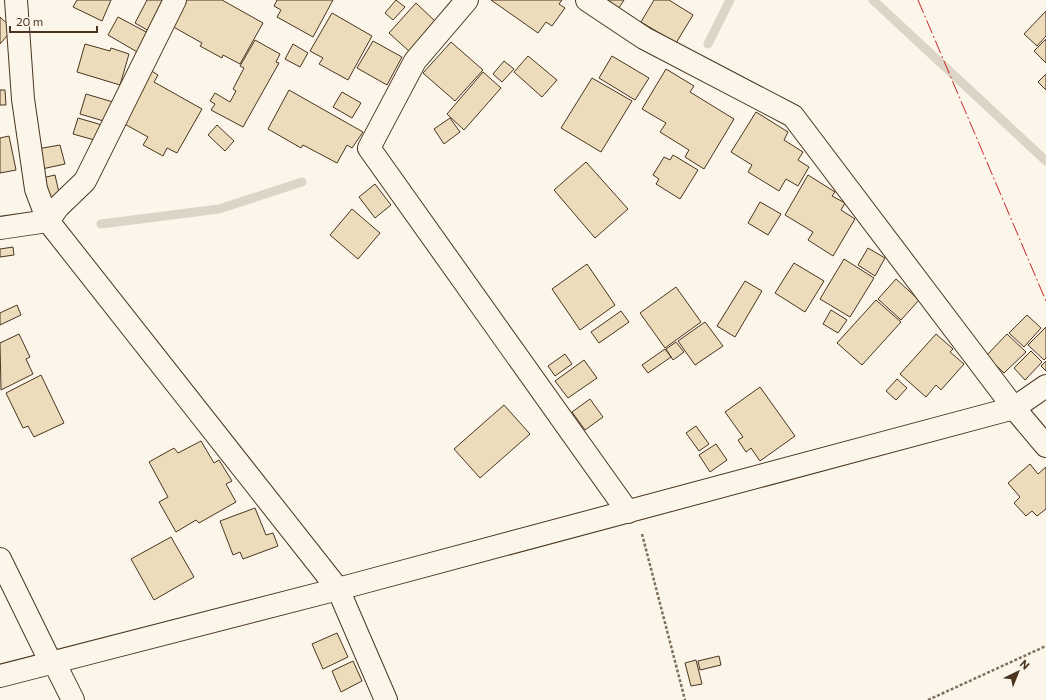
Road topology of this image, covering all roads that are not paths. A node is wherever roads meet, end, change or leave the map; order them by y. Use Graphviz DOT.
graph roads {
  1 [pos="16,0"];
  2 [pos="176,0"];
  3 [pos="466,0"];
  4 [pos="587,0"];
  5 [pos="48,221"];
  6 [pos="0,228"];
  7 [pos="1046,386"];
  8 [pos="1014,408"];
  9 [pos="1046,446"];
  10 [pos="628,512"];
  11 [pos="0,559"];
  12 [pos="338,589"];
  13 [pos="53,662"];
  14 [pos="0,676"];
  15 [pos="72,700"];
  16 [pos="386,700"];
  1 -- 5 [label="street"];
  2 -- 5 [label="street"];
  3 -- 10 [label="street"];
  4 -- 8 [label="street"];
  5 -- 6 [label="street"];
  5 -- 12 [label="street"];
  7 -- 8 [label="street"];
  8 -- 9 [label="street"];
  8 -- 10 [label="street"];
  10 -- 12 [label="street"];
  11 -- 13 [label="street"];
  12 -- 13 [label="street"];
  12 -- 16 [label="street"];
  13 -- 14 [label="street"];
  13 -- 15 [label="street"];
}
